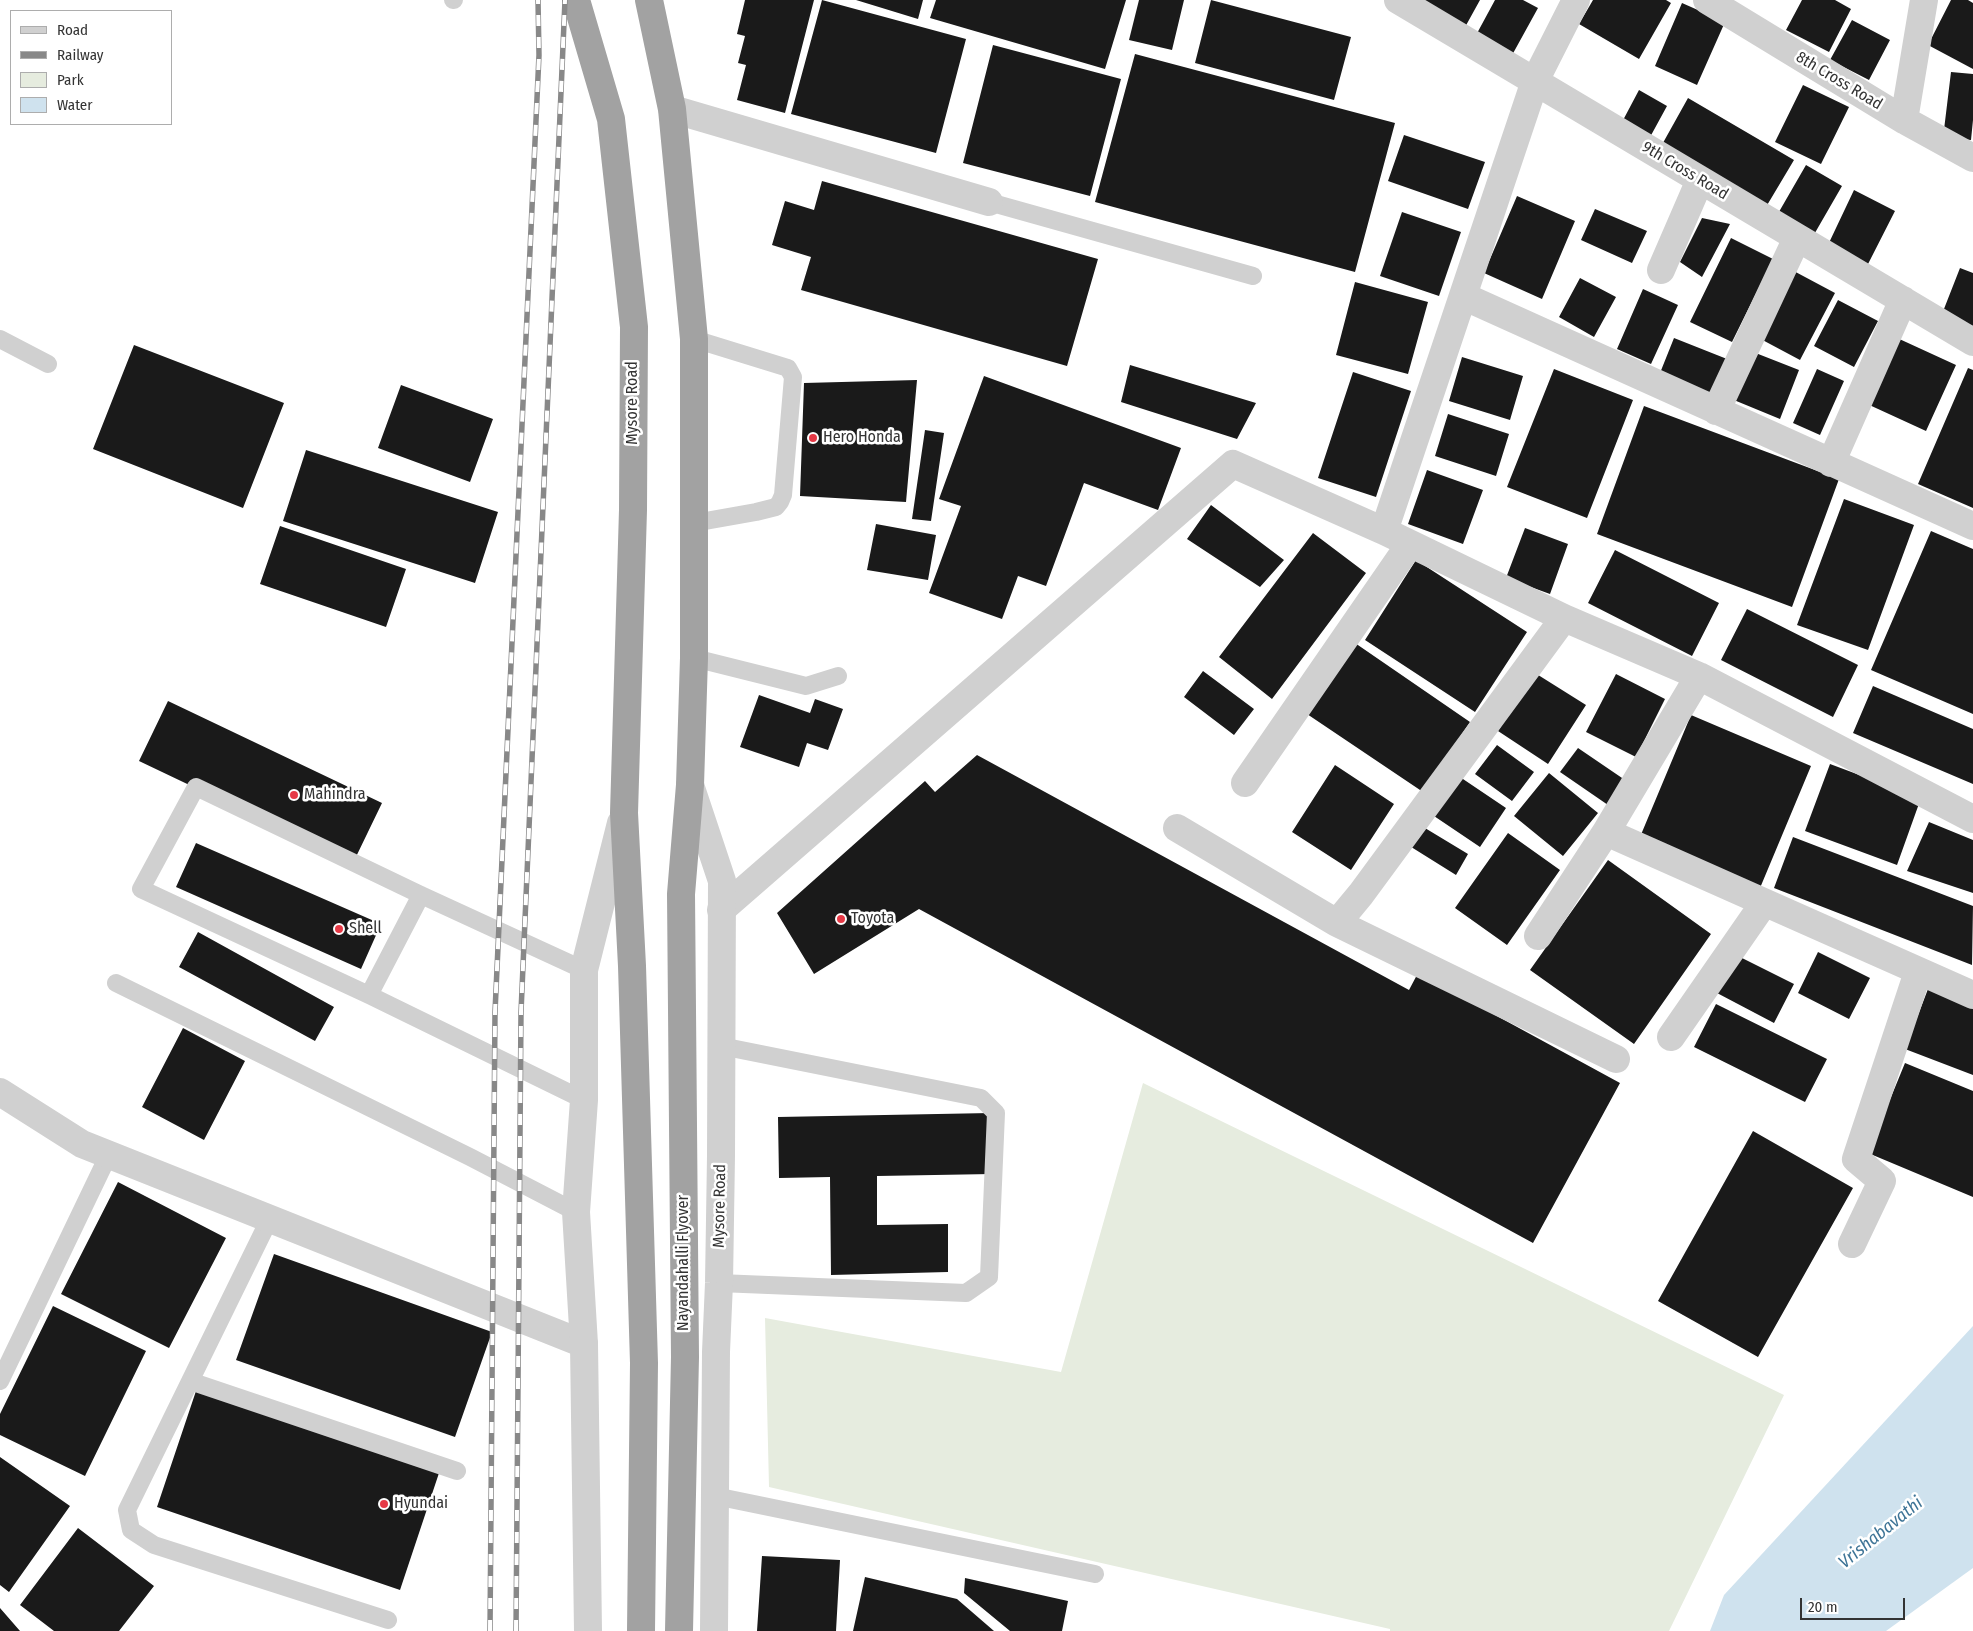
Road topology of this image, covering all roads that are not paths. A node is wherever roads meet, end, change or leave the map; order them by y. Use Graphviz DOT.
graph roads {
  1 [pos="576,0"];
  2 [pos="649,0"];
  3 [pos="1398,0"];
  4 [pos="1576,0"];
  5 [pos="1707,0"];
  6 [pos="1924,0"];
  7 [pos="1535,81"];
  8 [pos="672,109"];
  9 [pos="1904,120"];
  10 [pos="1973,158"];
  11 [pos="1700,180"];
  12 [pos="989,202"];
  13 [pos="1797,238"];
  14 [pos="1661,270"];
  15 [pos="1253,276"];
  16 [pos="1463,296"];
  17 [pos="1903,300"];
  18 [pos="0,339"];
  19 [pos="694,339"];
  20 [pos="1973,342"];
  21 [pos="48,364"];
  22 [pos="1716,411"];
  23 [pos="1832,463"];
  24 [pos="694,523"];
  25 [pos="1973,526"];
  26 [pos="1384,531"];
  27 [pos="1410,544"];
  28 [pos="1564,618"];
  29 [pos="694,658"];
  30 [pos="838,676"];
  31 [pos="1698,676"];
  32 [pos="1245,783"];
  33 [pos="690,785"];
  34 [pos="624,813"];
  35 [pos="1973,819"];
  36 [pos="1177,828"];
  37 [pos="1606,832"];
  38 [pos="681,894"];
  39 [pos="420,895"];
  40 [pos="1764,903"];
  41 [pos="721,910"];
  42 [pos="1337,922"];
  43 [pos="1538,936"];
  44 [pos="584,970"];
  45 [pos="1918,972"];
  46 [pos="116,983"];
  47 [pos="369,995"];
  48 [pos="1973,995"];
  49 [pos="1670,1037"];
  50 [pos="721,1046"];
  51 [pos="1616,1059"];
  52 [pos="0,1092"];
  53 [pos="584,1100"];
  54 [pos="109,1154"];
  55 [pos="576,1212"];
  56 [pos="270,1218"];
  57 [pos="1852,1244"];
  58 [pos="719,1283"];
  59 [pos="584,1344"];
  60 [pos="0,1381"];
  61 [pos="190,1381"];
  62 [pos="456,1471"];
  63 [pos="715,1496"];
  64 [pos="1095,1574"];
  65 [pos="388,1620"];
  66 [pos="588,1631"];
  67 [pos="641,1631"];
  68 [pos="679,1631"];
  69 [pos="714,1631"];
  1 -- 34 [label="highway, Mysore Road"];
  2 -- 8 [label="highway, Mysore Road"];
  3 -- 7 [label="street, 9th Cross Road"];
  4 -- 7 [label="street"];
  5 -- 9 [label="street, 8th Cross Road"];
  6 -- 9 [label="street"];
  7 -- 11 [label="street, 9th Cross Road"];
  7 -- 16 [label="street"];
  8 -- 12 [label="street"];
  8 -- 19 [label="highway, Mysore Road"];
  9 -- 10 [label="street, 8th Cross Road"];
  11 -- 13 [label="street, 9th Cross Road"];
  11 -- 14 [label="street"];
  12 -- 15 [label="lane"];
  13 -- 17 [label="street, 9th Cross Road"];
  13 -- 22 [label="street"];
  16 -- 22 [label="street"];
  16 -- 26 [label="street"];
  17 -- 20 [label="street, 9th Cross Road"];
  17 -- 23 [label="street"];
  18 -- 21 [label="lane"];
  19 -- 24 [label="highway, Mysore Road"];
  19 -- 24 [label="lane"];
  22 -- 23 [label="street"];
  23 -- 25 [label="street"];
  24 -- 29 [label="highway, Mysore Road"];
  26 -- 27 [label="street"];
  26 -- 41 [label="street"];
  27 -- 28 [label="street"];
  27 -- 32 [label="street"];
  28 -- 31 [label="street"];
  28 -- 42 [label="street"];
  29 -- 30 [label="lane"];
  29 -- 33 [label="highway, Mysore Road"];
  31 -- 35 [label="street"];
  31 -- 37 [label="street"];
  33 -- 38 [label="highway, Mysore Road"];
  33 -- 41 [label="street, Mysore Road"];
  34 -- 44 [label="street, Mysore Road"];
  34 -- 67 [label="highway, Mysore Road"];
  36 -- 42 [label="street"];
  37 -- 40 [label="street"];
  37 -- 43 [label="street"];
  38 -- 68 [label="highway, Nayandahalli Flyover"];
  39 -- 44 [label="lane"];
  39 -- 47 [label="lane"];
  39 -- 47 [label="lane"];
  40 -- 45 [label="street"];
  40 -- 49 [label="street"];
  41 -- 50 [label="street, Mysore Road"];
  42 -- 51 [label="street"];
  44 -- 53 [label="street, Mysore Road"];
  45 -- 48 [label="street"];
  45 -- 57 [label="street"];
  46 -- 55 [label="lane"];
  47 -- 53 [label="lane"];
  50 -- 58 [label="street, Mysore Road"];
  50 -- 58 [label="lane"];
  52 -- 54 [label="street"];
  53 -- 55 [label="street, Mysore Road"];
  54 -- 56 [label="street"];
  54 -- 60 [label="lane"];
  55 -- 59 [label="street, Mysore Road"];
  56 -- 59 [label="street"];
  56 -- 61 [label="lane"];
  58 -- 63 [label="street, Mysore Road"];
  59 -- 66 [label="street, Mysore Road"];
  61 -- 62 [label="lane"];
  61 -- 65 [label="lane"];
  63 -- 64 [label="lane"];
  63 -- 69 [label="street, Mysore Road"];
}
